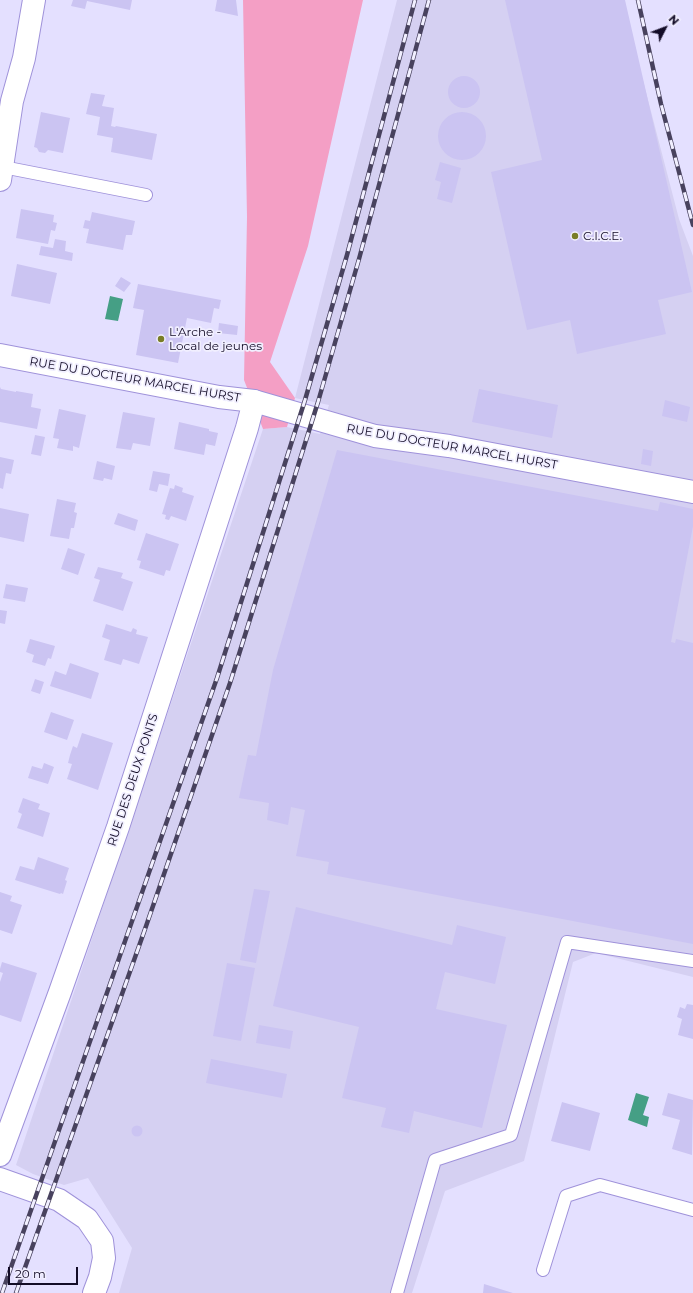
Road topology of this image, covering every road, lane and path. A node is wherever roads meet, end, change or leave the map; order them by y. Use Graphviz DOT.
graph roads {
  1 [pos="34,0"];
  2 [pos="6,99"];
  3 [pos="1,174"];
  4 [pos="146,195"];
  5 [pos="0,355"];
  6 [pos="254,401"];
  7 [pos="693,492"];
  8 [pos="693,961"];
  9 [pos="0,1155"];
  10 [pos="0,1179"];
  11 [pos="693,1210"];
  12 [pos="543,1270"];
  13 [pos="94,1293"];
  14 [pos="397,1293"];
  1 -- 2 [label="street"];
  2 -- 3 [label="street"];
  3 -- 4 [label="lane"];
  5 -- 6 [label="street, RUE DU DOCTEUR MARCEL HURST"];
  6 -- 7 [label="street, RUE DU DOCTEUR MARCEL HURST"];
  6 -- 9 [label="street, RUE DES DEUX PONTS"];
  8 -- 14 [label="lane"];
  10 -- 13 [label="street"];
  11 -- 12 [label="lane"];
}
